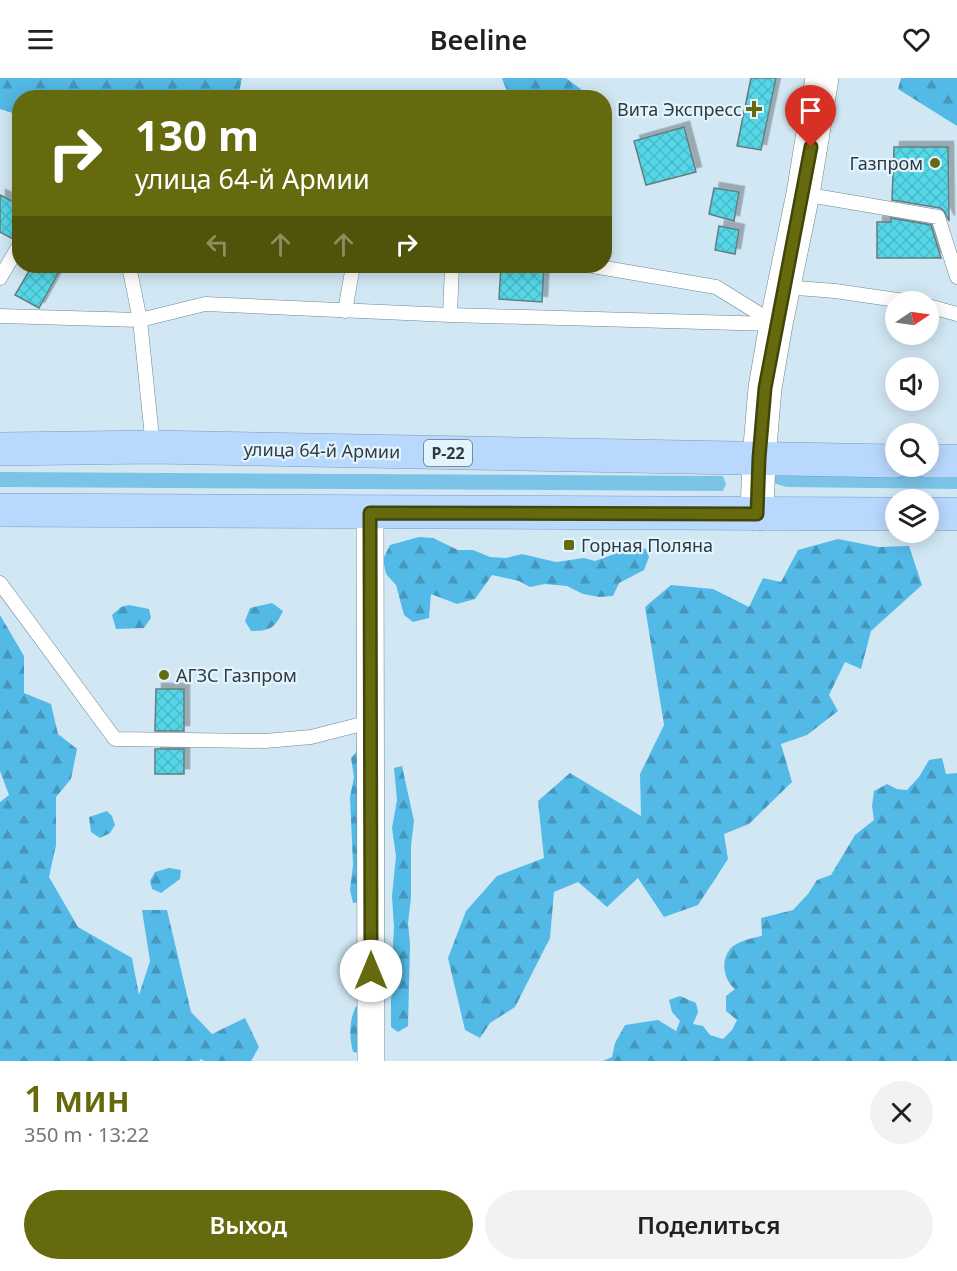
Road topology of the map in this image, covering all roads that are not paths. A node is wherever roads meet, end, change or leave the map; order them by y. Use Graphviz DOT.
graph roads {
  1 [pos="822,78"];
  2 [pos="803,194"];
  3 [pos="12,258"];
  4 [pos="612,269"];
  5 [pos="130,273"];
  6 [pos="352,273"];
  7 [pos="452,273"];
  8 [pos="957,277"];
  9 [pos="0,278"];
  10 [pos="784,287"];
  11 [pos="885,298"];
  12 [pos="939,309"];
  13 [pos="345,311"];
  14 [pos="957,314"];
  15 [pos="450,315"];
  16 [pos="0,316"];
  17 [pos="140,320"];
  18 [pos="776,324"];
  19 [pos="153,447"];
  20 [pos="0,448"];
  21 [pos="759,458"];
  22 [pos="885,461"];
  23 [pos="939,461"];
  24 [pos="957,461"];
  25 [pos="0,510"];
  26 [pos="370,513"];
  27 [pos="757,514"];
  28 [pos="885,514"];
  29 [pos="939,514"];
  30 [pos="957,514"];
  31 [pos="0,583"];
  32 [pos="370,722"];
  33 [pos="371,1061"];
  1 -- 2 [label="main road"];
  2 -- 8 [label="lane"];
  2 -- 10 [label="main road"];
  3 -- 9 [label="lane"];
  4 -- 18 [label="lane"];
  5 -- 17 [label="lane"];
  6 -- 13 [label="lane"];
  7 -- 15 [label="lane"];
  10 -- 11 [label="lane"];
  10 -- 18 [label="main road"];
  12 -- 14 [label="lane"];
  13 -- 15 [label="lane"];
  13 -- 17 [label="lane"];
  15 -- 18 [label="lane"];
  16 -- 17 [label="lane"];
  17 -- 19 [label="lane"];
  18 -- 21 [label="main road"];
  19 -- 20 [label="highway, улица 64-й Армии / Р-22"];
  19 -- 21 [label="highway, улица 64-й Армии / Р-22"];
  21 -- 22 [label="highway, улица 64-й Армии / Р-22"];
  21 -- 27 [label="main road"];
  23 -- 24 [label="highway"];
  25 -- 26 [label="highway"];
  26 -- 27 [label="highway"];
  26 -- 32 [label="street"];
  27 -- 28 [label="highway"];
  29 -- 30 [label="highway"];
  31 -- 32 [label="lane"];
  32 -- 33 [label="street"];
}
